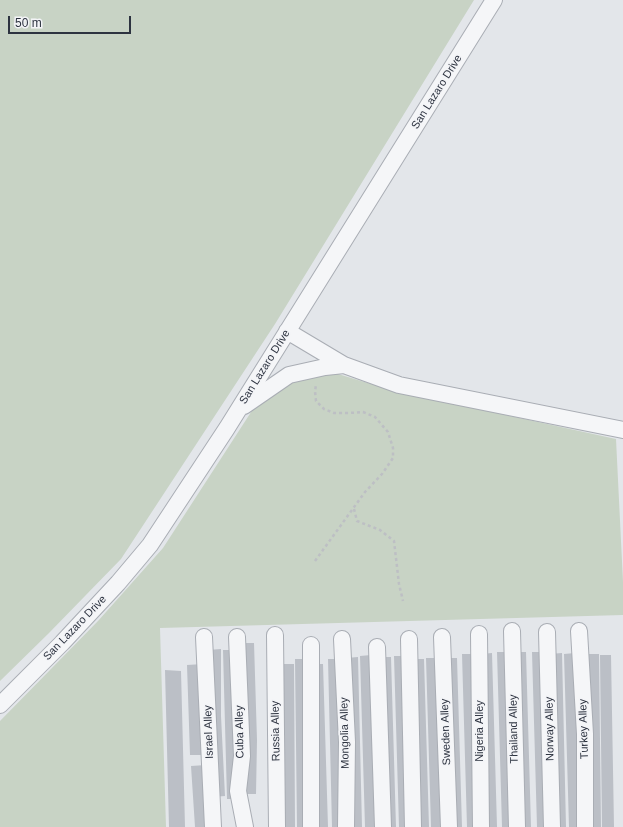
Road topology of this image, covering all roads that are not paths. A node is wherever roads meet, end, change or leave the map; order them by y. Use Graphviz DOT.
graph roads {
  1 [pos="494,0"];
  2 [pos="287,331"];
  3 [pos="344,365"];
  4 [pos="238,409"];
  5 [pos="623,430"];
  6 [pos="512,631"];
  7 [pos="579,631"];
  8 [pos="547,632"];
  9 [pos="480,634"];
  10 [pos="275,635"];
  11 [pos="204,637"];
  12 [pos="237,637"];
  13 [pos="442,637"];
  14 [pos="342,639"];
  15 [pos="409,639"];
  16 [pos="311,645"];
  17 [pos="378,648"];
  18 [pos="0,705"];
  19 [pos="213,827"];
  20 [pos="245,827"];
  21 [pos="277,827"];
  22 [pos="311,827"];
  23 [pos="346,827"];
  24 [pos="382,827"];
  25 [pos="413,827"];
  26 [pos="449,827"];
  27 [pos="481,827"];
  28 [pos="517,827"];
  29 [pos="552,827"];
  30 [pos="585,827"];
  1 -- 2 [label="street, San Lazaro Drive"];
  2 -- 3 [label="street"];
  2 -- 4 [label="street, San Lazaro Drive"];
  3 -- 4 [label="street"];
  3 -- 5 [label="street"];
  4 -- 18 [label="street, San Lazaro Drive"];
  6 -- 28 [label="street, Thailand Alley"];
  7 -- 30 [label="street, Turkey Alley"];
  8 -- 29 [label="street, Norway Alley"];
  9 -- 27 [label="street, Nigeria Alley"];
  10 -- 21 [label="street, Russia Alley"];
  11 -- 19 [label="street, Israel Alley"];
  12 -- 20 [label="street, Cuba Alley"];
  13 -- 26 [label="street, Sweden Alley"];
  14 -- 23 [label="street, Mongolia Alley"];
  15 -- 25 [label="street"];
  16 -- 22 [label="street"];
  17 -- 24 [label="street"];
}
